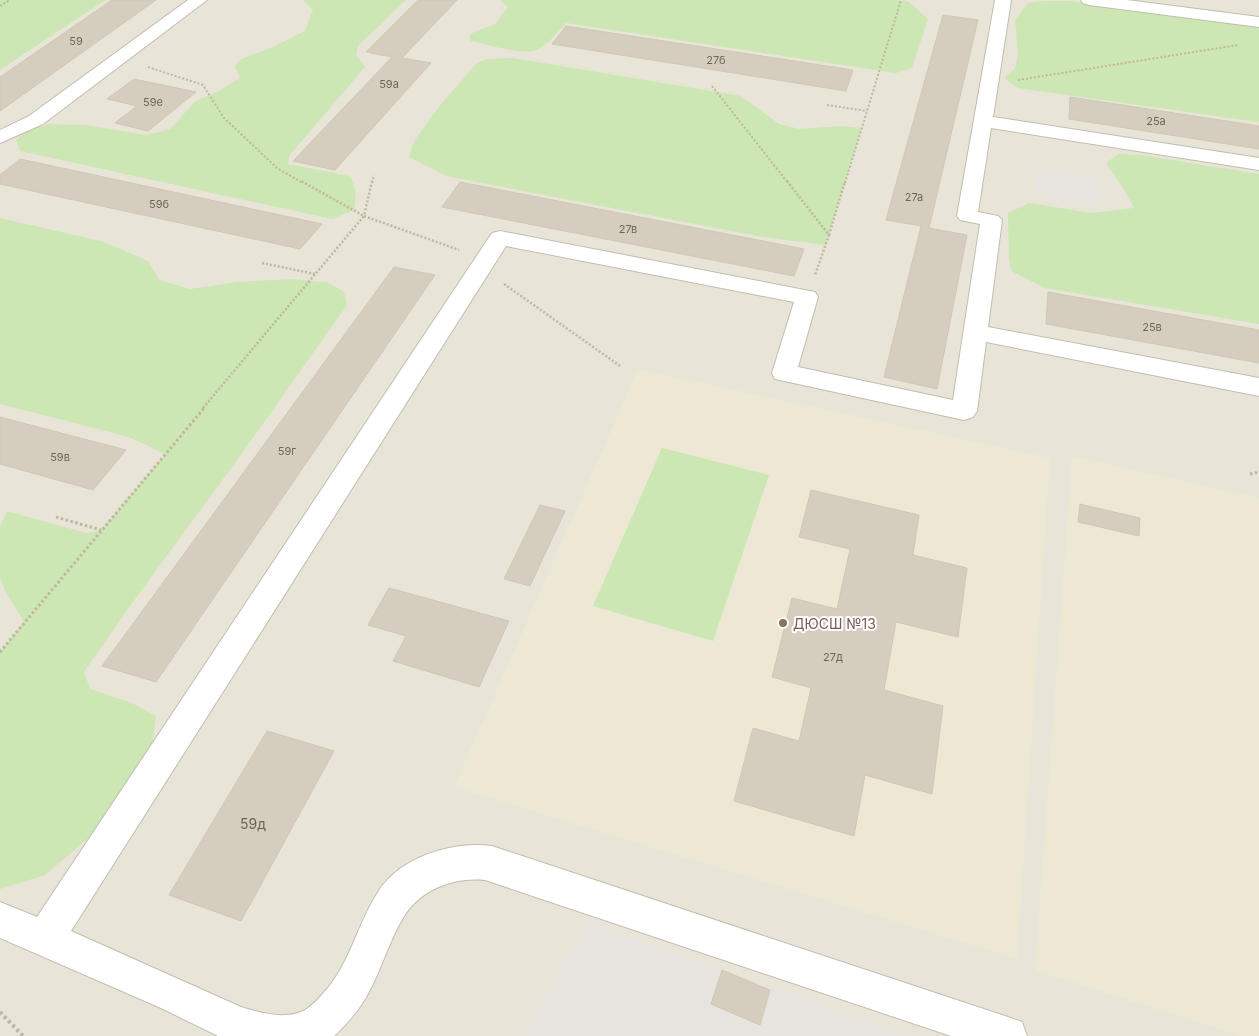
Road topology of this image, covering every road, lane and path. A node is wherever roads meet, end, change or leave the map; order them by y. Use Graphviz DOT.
graph roads {
  1 [pos="10,0"];
  2 [pos="199,0"];
  3 [pos="900,0"];
  4 [pos="1003,0"];
  5 [pos="1089,0"];
  6 [pos="0,6"];
  7 [pos="1259,22"];
  8 [pos="1241,44"];
  9 [pos="120,58"];
  10 [pos="989,85"];
  11 [pos="712,86"];
  12 [pos="827,106"];
  13 [pos="867,111"];
  14 [pos="983,121"];
  15 [pos="0,138"];
  16 [pos="1259,164"];
  17 [pos="374,176"];
  18 [pos="364,216"];
  19 [pos="829,235"];
  20 [pos="262,263"];
  21 [pos="483,264"];
  22 [pos="315,274"];
  23 [pos="807,297"];
  24 [pos="975,332"];
  25 [pos="620,366"];
  26 [pos="1259,387"];
  27 [pos="1259,472"];
  28 [pos="1250,474"];
  29 [pos="56,517"];
  30 [pos="101,530"];
  31 [pos="0,652"];
  32 [pos="0,920"];
  33 [pos="45,938"];
  34 [pos="0,1012"];
  35 [pos="23,1036"];
  36 [pos="1008,1036"];
  1 -- 6 [label="path"];
  2 -- 9 [label="lane"];
  3 -- 13 [label="path"];
  4 -- 10 [label="lane"];
  5 -- 7 [label="lane"];
  8 -- 10 [label="path"];
  9 -- 15 [label="lane"];
  9 -- 18 [label="path"];
  10 -- 14 [label="lane"];
  11 -- 19 [label="path"];
  12 -- 13 [label="path"];
  13 -- 19 [label="path"];
  14 -- 16 [label="lane"];
  14 -- 24 [label="lane"];
  17 -- 18 [label="path"];
  18 -- 21 [label="path"];
  18 -- 22 [label="path"];
  19 -- 23 [label="path"];
  20 -- 22 [label="path"];
  21 -- 23 [label="lane"];
  21 -- 25 [label="path"];
  21 -- 33 [label="lane"];
  22 -- 30 [label="path"];
  23 -- 24 [label="lane"];
  24 -- 26 [label="lane"];
  27 -- 28 [label="path"];
  29 -- 30 [label="path"];
  30 -- 31 [label="path"];
  32 -- 33 [label="lane"];
  33 -- 36 [label="lane"];
  34 -- 35 [label="path"];
}
